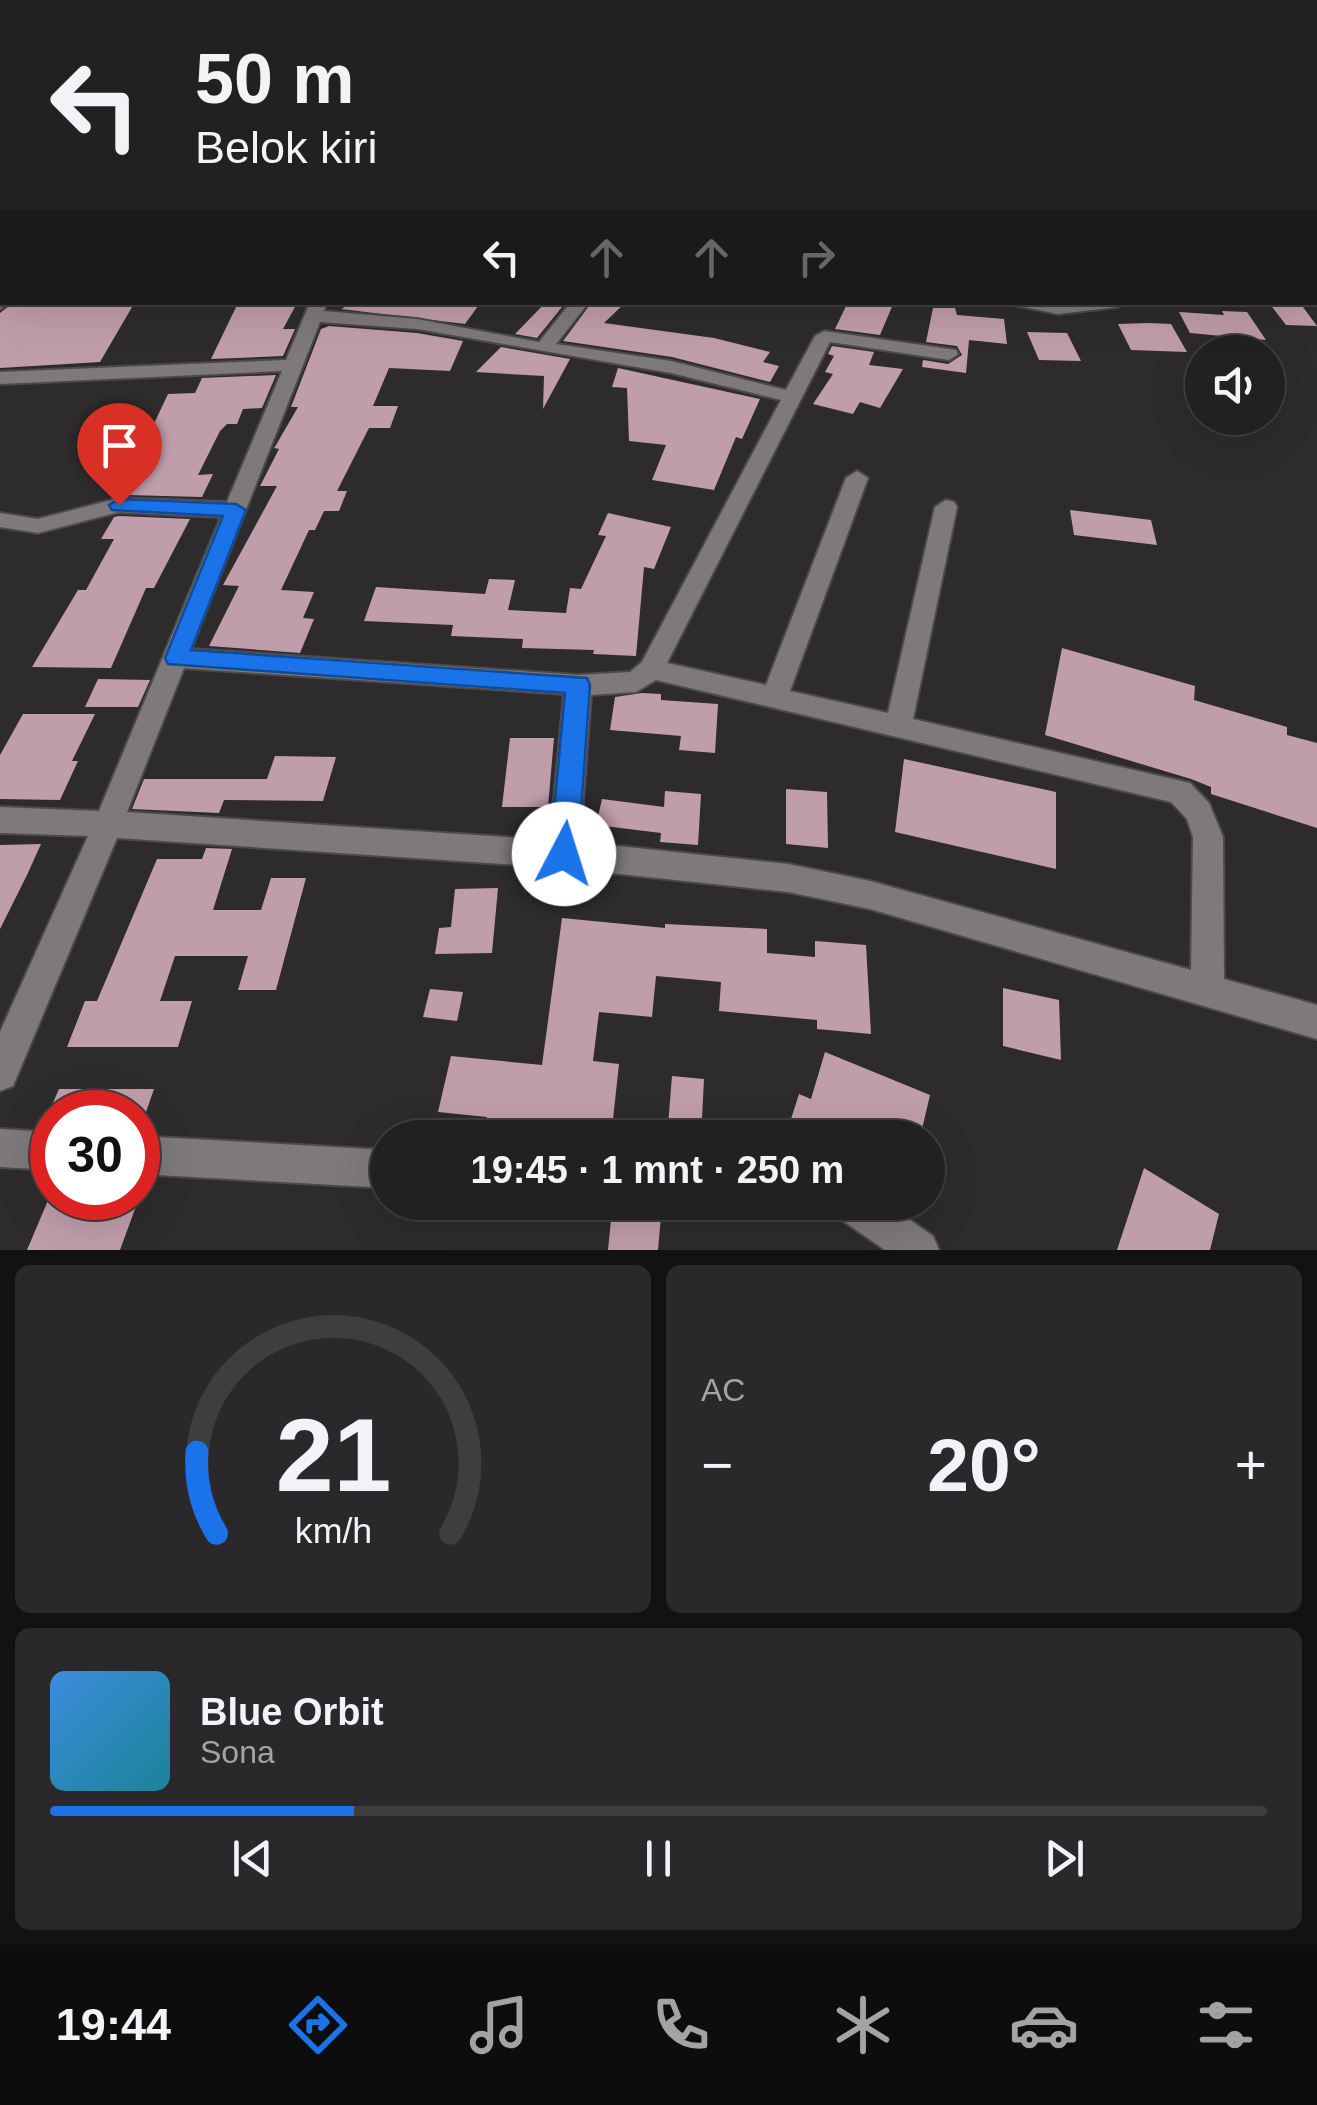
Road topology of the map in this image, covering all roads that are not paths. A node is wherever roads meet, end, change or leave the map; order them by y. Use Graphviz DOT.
graph roads {
  1 [pos="578,305"];
  2 [pos="1022,305"];
  3 [pos="1077,305"];
  4 [pos="317,309"];
  5 [pos="543,348"];
  6 [pos="948,354"];
  7 [pos="296,365"];
  8 [pos="0,378"];
  9 [pos="793,397"];
  10 [pos="856,478"];
  11 [pos="946,507"];
  12 [pos="236,510"];
  13 [pos="0,520"];
  14 [pos="176,658"];
  15 [pos="652,669"];
  16 [pos="578,685"];
  17 [pos="774,698"];
  18 [pos="898,727"];
  19 [pos="0,820"];
  20 [pos="108,824"];
  21 [pos="564,854"];
  22 [pos="1207,992"];
  23 [pos="1317,1022"];
  24 [pos="0,1073"];
  25 [pos="0,1148"];
  26 [pos="30,1150"];
  27 [pos="160,1157"];
  28 [pos="370,1168"];
  29 [pos="876,1220"];
  30 [pos="919,1250"];
  1 -- 5 [label="street"];
  2 -- 3 [label="street"];
  4 -- 5 [label="street"];
  4 -- 7 [label="street"];
  5 -- 9 [label="street"];
  6 -- 9 [label="street"];
  7 -- 8 [label="street"];
  7 -- 12 [label="street"];
  9 -- 15 [label="street"];
  10 -- 17 [label="street"];
  11 -- 18 [label="street"];
  12 -- 13 [label="street"];
  12 -- 14 [label="street"];
  14 -- 16 [label="street"];
  14 -- 20 [label="street"];
  15 -- 16 [label="street"];
  15 -- 17 [label="street"];
  16 -- 21 [label="street"];
  17 -- 18 [label="street"];
  18 -- 22 [label="street"];
  19 -- 20 [label="street"];
  20 -- 21 [label="street"];
  20 -- 24 [label="street"];
  21 -- 22 [label="street"];
  22 -- 23 [label="street"];
  25 -- 26 [label="street"];
  27 -- 28 [label="street"];
  29 -- 30 [label="street"];
}
